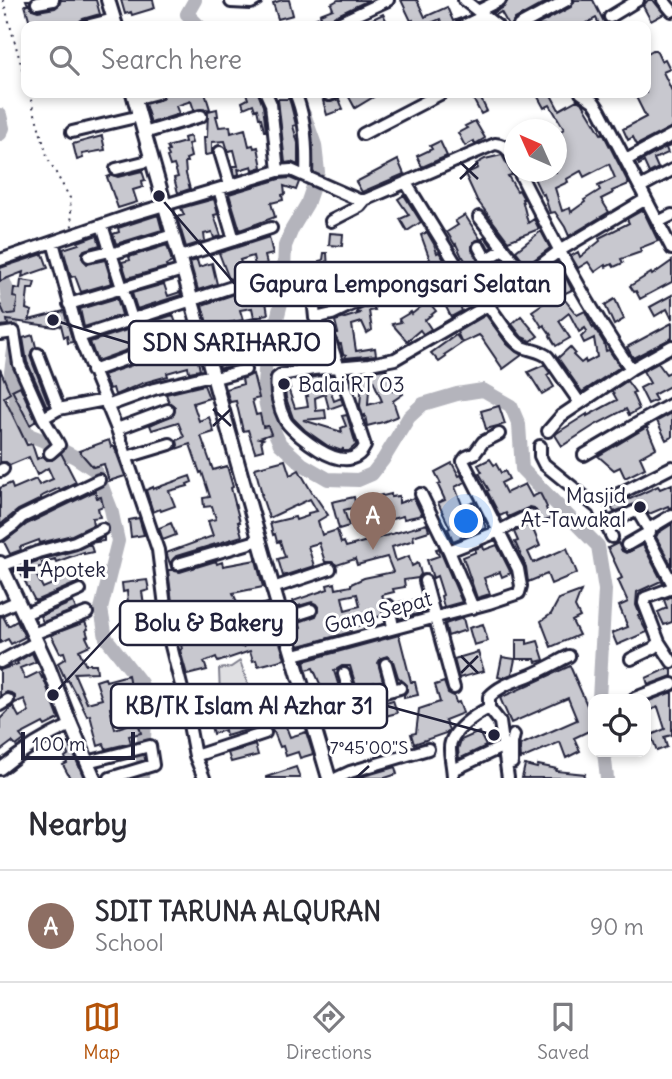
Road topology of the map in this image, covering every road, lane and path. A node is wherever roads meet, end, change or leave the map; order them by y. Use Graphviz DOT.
graph roads {
  1 [pos="3,0"];
  2 [pos="53,0"];
  3 [pos="108,0"];
  4 [pos="256,0"];
  5 [pos="388,0"];
  6 [pos="464,0"];
  7 [pos="500,0"];
  8 [pos="566,0"];
  9 [pos="638,0"];
  10 [pos="663,0"];
  11 [pos="230,2"];
  12 [pos="37,3"];
  13 [pos="672,11"];
  14 [pos="481,13"];
  15 [pos="610,17"];
  16 [pos="115,21"];
  17 [pos="343,21"];
  18 [pos="470,21"];
  19 [pos="491,21"];
  20 [pos="528,21"];
  21 [pos="21,64"];
  22 [pos="30,98"];
  23 [pos="134,98"];
  24 [pos="268,98"];
  25 [pos="297,98"];
  26 [pos="432,98"];
  27 [pos="588,98"];
  28 [pos="139,116"];
  29 [pos="201,116"];
  30 [pos="72,132"];
  31 [pos="144,133"];
  32 [pos="363,134"];
  33 [pos="672,135"];
  34 [pos="504,146"];
  35 [pos="220,152"];
  36 [pos="152,160"];
  37 [pos="626,160"];
  38 [pos="117,169"];
  39 [pos="672,170"];
  40 [pos="278,171"];
  41 [pos="306,176"];
  42 [pos="524,182"];
  43 [pos="406,183"];
  44 [pos="224,187"];
  45 [pos="640,187"];
  46 [pos="646,198"];
  47 [pos="365,200"];
  48 [pos="164,204"];
  49 [pos="672,215"];
  50 [pos="479,217"];
  51 [pos="331,221"];
  52 [pos="658,222"];
  53 [pos="102,225"];
  54 [pos="271,228"];
  55 [pos="173,235"];
  56 [pos="72,236"];
  57 [pos="233,240"];
  58 [pos="53,242"];
  59 [pos="671,243"];
  60 [pos="479,247"];
  61 [pos="505,249"];
  62 [pos="559,251"];
  63 [pos="111,253"];
  64 [pos="89,256"];
  65 [pos="1,260"];
  66 [pos="181,263"];
  67 [pos="272,274"];
  68 [pos="526,277"];
  69 [pos="312,287"];
  70 [pos="122,288"];
  71 [pos="191,299"];
  72 [pos="363,299"];
  73 [pos="69,304"];
  74 [pos="486,306"];
  75 [pos="135,318"];
  76 [pos="315,318"];
  77 [pos="255,325"];
  78 [pos="7,333"];
  79 [pos="79,337"];
  80 [pos="202,337"];
  81 [pos="672,346"];
  82 [pos="148,351"];
  83 [pos="38,354"];
  84 [pos="339,366"];
  85 [pos="631,369"];
  86 [pos="245,370"];
  87 [pos="92,371"];
  88 [pos="213,377"];
  89 [pos="106,403"];
  90 [pos="580,403"];
  91 [pos="672,404"];
  92 [pos="59,409"];
  93 [pos="168,410"];
  94 [pos="43,418"];
  95 [pos="117,429"];
  96 [pos="548,431"];
  97 [pos="499,434"];
  98 [pos="170,444"];
  99 [pos="540,446"];
  100 [pos="54,450"];
  101 [pos="584,455"];
  102 [pos="127,457"];
  103 [pos="672,467"];
  104 [pos="99,480"];
  105 [pos="421,494"];
  106 [pos="607,500"];
  107 [pos="530,515"];
  108 [pos="672,516"];
  109 [pos="606,524"];
  110 [pos="102,529"];
  111 [pos="649,531"];
  112 [pos="498,532"];
  113 [pos="0,535"];
  114 [pos="612,537"];
  115 [pos="260,540"];
  116 [pos="627,545"];
  117 [pos="449,551"];
  118 [pos="1,564"];
  119 [pos="178,564"];
  120 [pos="330,569"];
  121 [pos="425,581"];
  122 [pos="672,586"];
  123 [pos="273,588"];
  124 [pos="80,590"];
  125 [pos="18,601"];
  126 [pos="389,606"];
  127 [pos="473,608"];
  128 [pos="0,609"];
  129 [pos="311,610"];
  130 [pos="87,613"];
  131 [pos="281,613"];
  132 [pos="25,614"];
  133 [pos="434,618"];
  134 [pos="235,620"];
  135 [pos="393,627"];
  136 [pos="35,638"];
  137 [pos="169,638"];
  138 [pos="241,639"];
  139 [pos="659,642"];
  140 [pos="293,655"];
  141 [pos="569,656"];
  142 [pos="631,659"];
  143 [pos="0,662"];
  144 [pos="672,662"];
  145 [pos="386,664"];
  146 [pos="344,674"];
  147 [pos="672,684"];
  148 [pos="453,688"];
  149 [pos="646,694"];
  150 [pos="352,700"];
  151 [pos="489,708"];
  152 [pos="310,712"];
  153 [pos="71,725"];
  154 [pos="265,733"];
  155 [pos="514,735"];
  156 [pos="504,746"];
  157 [pos="428,749"];
  158 [pos="195,756"];
  159 [pos="87,762"];
  160 [pos="0,769"];
  161 [pos="453,774"];
  162 [pos="94,778"];
  163 [pos="110,778"];
  164 [pos="204,778"];
  165 [pos="329,778"];
  166 [pos="337,778"];
  167 [pos="508,778"];
  168 [pos="514,778"];
  1 -- 21 [label="path"];
  2 -- 12 [label="street"];
  3 -- 16 [label="main road"];
  4 -- 11 [label="street"];
  5 -- 17 [label="street"];
  6 -- 14 [label="street"];
  7 -- 14 [label="street"];
  8 -- 20 [label="street"];
  9 -- 15 [label="street"];
  10 -- 13 [label="street"];
  14 -- 18 [label="street"];
  14 -- 19 [label="street"];
  22 -- 56 [label="path"];
  23 -- 28 [label="main road"];
  24 -- 40 [label="street"];
  25 -- 41 [label="street"];
  26 -- 32 [label="street"];
  27 -- 37 [label="street"];
  28 -- 30 [label="street"];
  28 -- 31 [label="main road"];
  29 -- 31 [label="street"];
  31 -- 36 [label="main road"];
  33 -- 37 [label="street"];
  34 -- 43 [label="street"];
  35 -- 44 [label="street"];
  36 -- 38 [label="street"];
  36 -- 48 [label="main road"];
  37 -- 45 [label="street"];
  39 -- 45 [label="street"];
  40 -- 41 [label="street"];
  40 -- 44 [label="street"];
  41 -- 47 [label="street"];
  42 -- 62 [label="street"];
  43 -- 47 [label="street"];
  43 -- 74 [label="street"];
  44 -- 48 [label="street"];
  44 -- 57 [label="street"];
  45 -- 46 [label="street"];
  46 -- 52 [label="street"];
  46 -- 62 [label="street"];
  47 -- 51 [label="street"];
  48 -- 53 [label="street"];
  48 -- 55 [label="main road"];
  49 -- 52 [label="street"];
  50 -- 61 [label="street"];
  52 -- 59 [label="street"];
  53 -- 56 [label="street"];
  53 -- 63 [label="street"];
  54 -- 57 [label="street"];
  55 -- 63 [label="street"];
  55 -- 66 [label="main road"];
  56 -- 58 [label="street"];
  57 -- 66 [label="street"];
  58 -- 65 [label="street"];
  58 -- 73 [label="street"];
  60 -- 61 [label="street"];
  61 -- 68 [label="street"];
  62 -- 68 [label="street"];
  62 -- 85 [label="street"];
  63 -- 64 [label="street"];
  63 -- 70 [label="street"];
  66 -- 70 [label="street"];
  66 -- 71 [label="main road"];
  67 -- 71 [label="street"];
  68 -- 74 [label="street"];
  69 -- 76 [label="street"];
  70 -- 73 [label="street"];
  70 -- 75 [label="street"];
  71 -- 75 [label="street"];
  71 -- 80 [label="main road"];
  72 -- 76 [label="street"];
  73 -- 79 [label="street"];
  74 -- 84 [label="street"];
  74 -- 90 [label="street"];
  75 -- 79 [label="street"];
  75 -- 82 [label="street"];
  76 -- 84 [label="street"];
  77 -- 80 [label="street"];
  78 -- 94 [label="street"];
  79 -- 87 [label="street"];
  80 -- 82 [label="street"];
  80 -- 88 [label="main road"];
  81 -- 85 [label="street"];
  82 -- 87 [label="street"];
  83 -- 92 [label="street"];
  84 -- 84 [label="street"];
  85 -- 90 [label="street"];
  86 -- 88 [label="street"];
  87 -- 89 [label="street"];
  88 -- 89 [label="street"];
  88 -- 115 [label="main road"];
  89 -- 92 [label="street"];
  89 -- 95 [label="street"];
  90 -- 96 [label="street"];
  91 -- 101 [label="street"];
  92 -- 94 [label="street"];
  93 -- 95 [label="street"];
  94 -- 100 [label="street"];
  95 -- 102 [label="street"];
  97 -- 112 [label="street"];
  98 -- 102 [label="street"];
  99 -- 109 [label="street"];
  102 -- 137 [label="street"];
  103 -- 106 [label="street"];
  104 -- 113 [label="street"];
  105 -- 117 [label="street"];
  107 -- 112 [label="street"];
  108 -- 111 [label="street"];
  109 -- 111 [label="street"];
  109 -- 114 [label="street"];
  110 -- 118 [label="street"];
  111 -- 116 [label="street"];
  111 -- 122 [label="street"];
  112 -- 117 [label="street"];
  112 -- 127 [label="street, Gang Sepat"];
  115 -- 119 [label="street"];
  115 -- 123 [label="main road"];
  117 -- 127 [label="street"];
  118 -- 125 [label="main road"];
  120 -- 123 [label="street"];
  121 -- 133 [label="street"];
  122 -- 139 [label="street"];
  123 -- 131 [label="main road"];
  124 -- 132 [label="street"];
  125 -- 128 [label="street"];
  125 -- 132 [label="main road"];
  126 -- 135 [label="street"];
  127 -- 133 [label="street, Gang Sepat"];
  129 -- 131 [label="street"];
  130 -- 136 [label="street"];
  131 -- 134 [label="street"];
  131 -- 140 [label="main road"];
  132 -- 136 [label="main road"];
  133 -- 135 [label="street, Gang Sepat"];
  133 -- 148 [label="street"];
  134 -- 137 [label="street"];
  134 -- 138 [label="street"];
  135 -- 140 [label="street, Gang Sepat"];
  136 -- 143 [label="street"];
  136 -- 153 [label="main road"];
  137 -- 158 [label="street"];
  139 -- 142 [label="street"];
  139 -- 144 [label="street"];
  140 -- 152 [label="main road"];
  141 -- 151 [label="street"];
  145 -- 150 [label="street"];
  146 -- 150 [label="street"];
  147 -- 149 [label="street"];
  150 -- 152 [label="street"];
  151 -- 156 [label="street"];
  151 -- 161 [label="street"];
  152 -- 165 [label="main road"];
  153 -- 159 [label="main road"];
  153 -- 160 [label="street"];
  154 -- 158 [label="street"];
  155 -- 168 [label="street"];
  156 -- 161 [label="street"];
  156 -- 167 [label="street"];
  157 -- 166 [label="street"];
  158 -- 164 [label="street"];
  159 -- 162 [label="main road"];
  159 -- 163 [label="street"];
}
